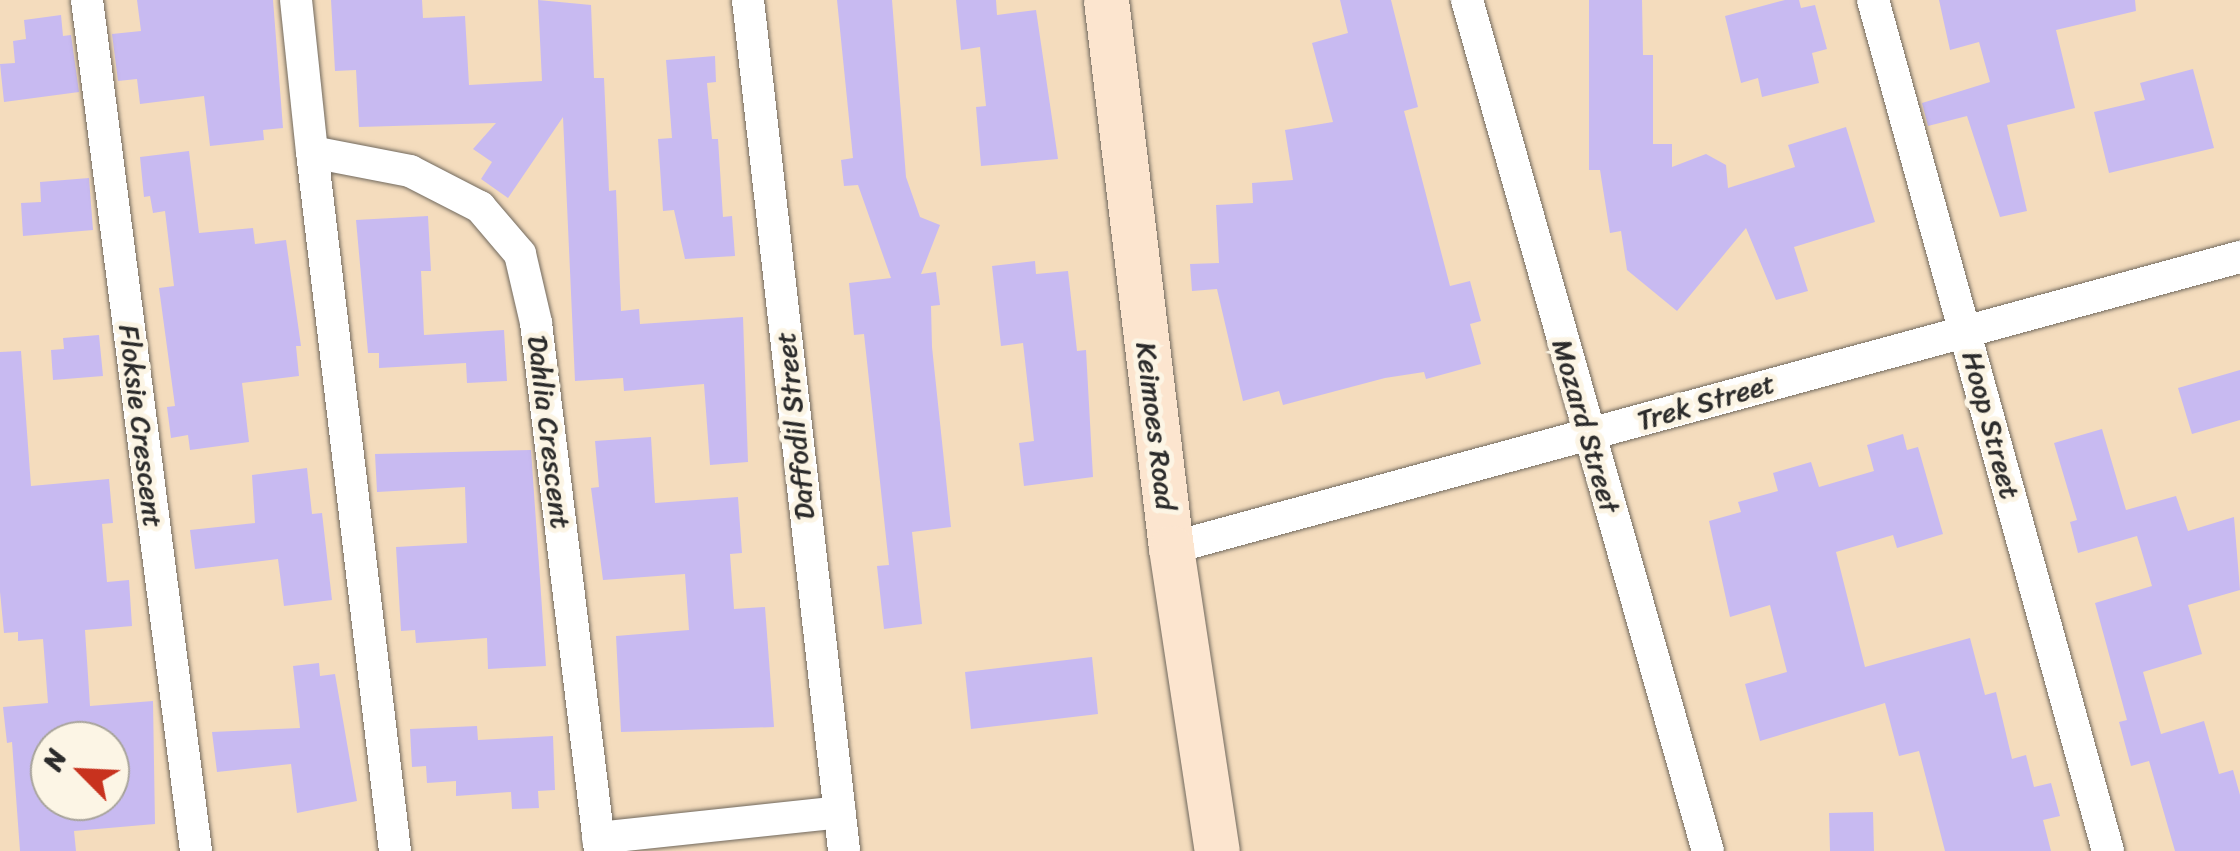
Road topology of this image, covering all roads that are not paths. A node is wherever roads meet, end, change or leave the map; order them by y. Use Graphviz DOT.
graph roads {
  1 [pos="87,0"];
  2 [pos="296,0"];
  3 [pos="748,0"];
  4 [pos="1106,0"];
  5 [pos="1467,0"];
  6 [pos="1873,0"];
  7 [pos="312,152"];
  8 [pos="2240,257"];
  9 [pos="1964,328"];
  10 [pos="1588,436"];
  11 [pos="1172,548"];
  12 [pos="840,812"];
  13 [pos="599,844"];
  14 [pos="196,851"];
  15 [pos="395,851"];
  16 [pos="844,851"];
  17 [pos="1216,851"];
  18 [pos="1708,851"];
  19 [pos="2108,851"];
  1 -- 14 [label="street, Floksie Crescent"];
  2 -- 7 [label="street"];
  3 -- 12 [label="street, Daffodil Street"];
  4 -- 11 [label="street, Keimoes Road"];
  5 -- 10 [label="street, Mozard Street"];
  6 -- 9 [label="street, Hoop Street"];
  7 -- 13 [label="street, Dahlia Crescent"];
  7 -- 15 [label="street"];
  8 -- 9 [label="street, Trek Street"];
  9 -- 10 [label="street, Trek Street"];
  9 -- 19 [label="street, Hoop Street"];
  10 -- 11 [label="street, Trek Street"];
  10 -- 18 [label="street, Mozard Street"];
  11 -- 17 [label="street, Keimoes Road"];
  12 -- 13 [label="street"];
  12 -- 16 [label="street, Daffodil Street"];
}
